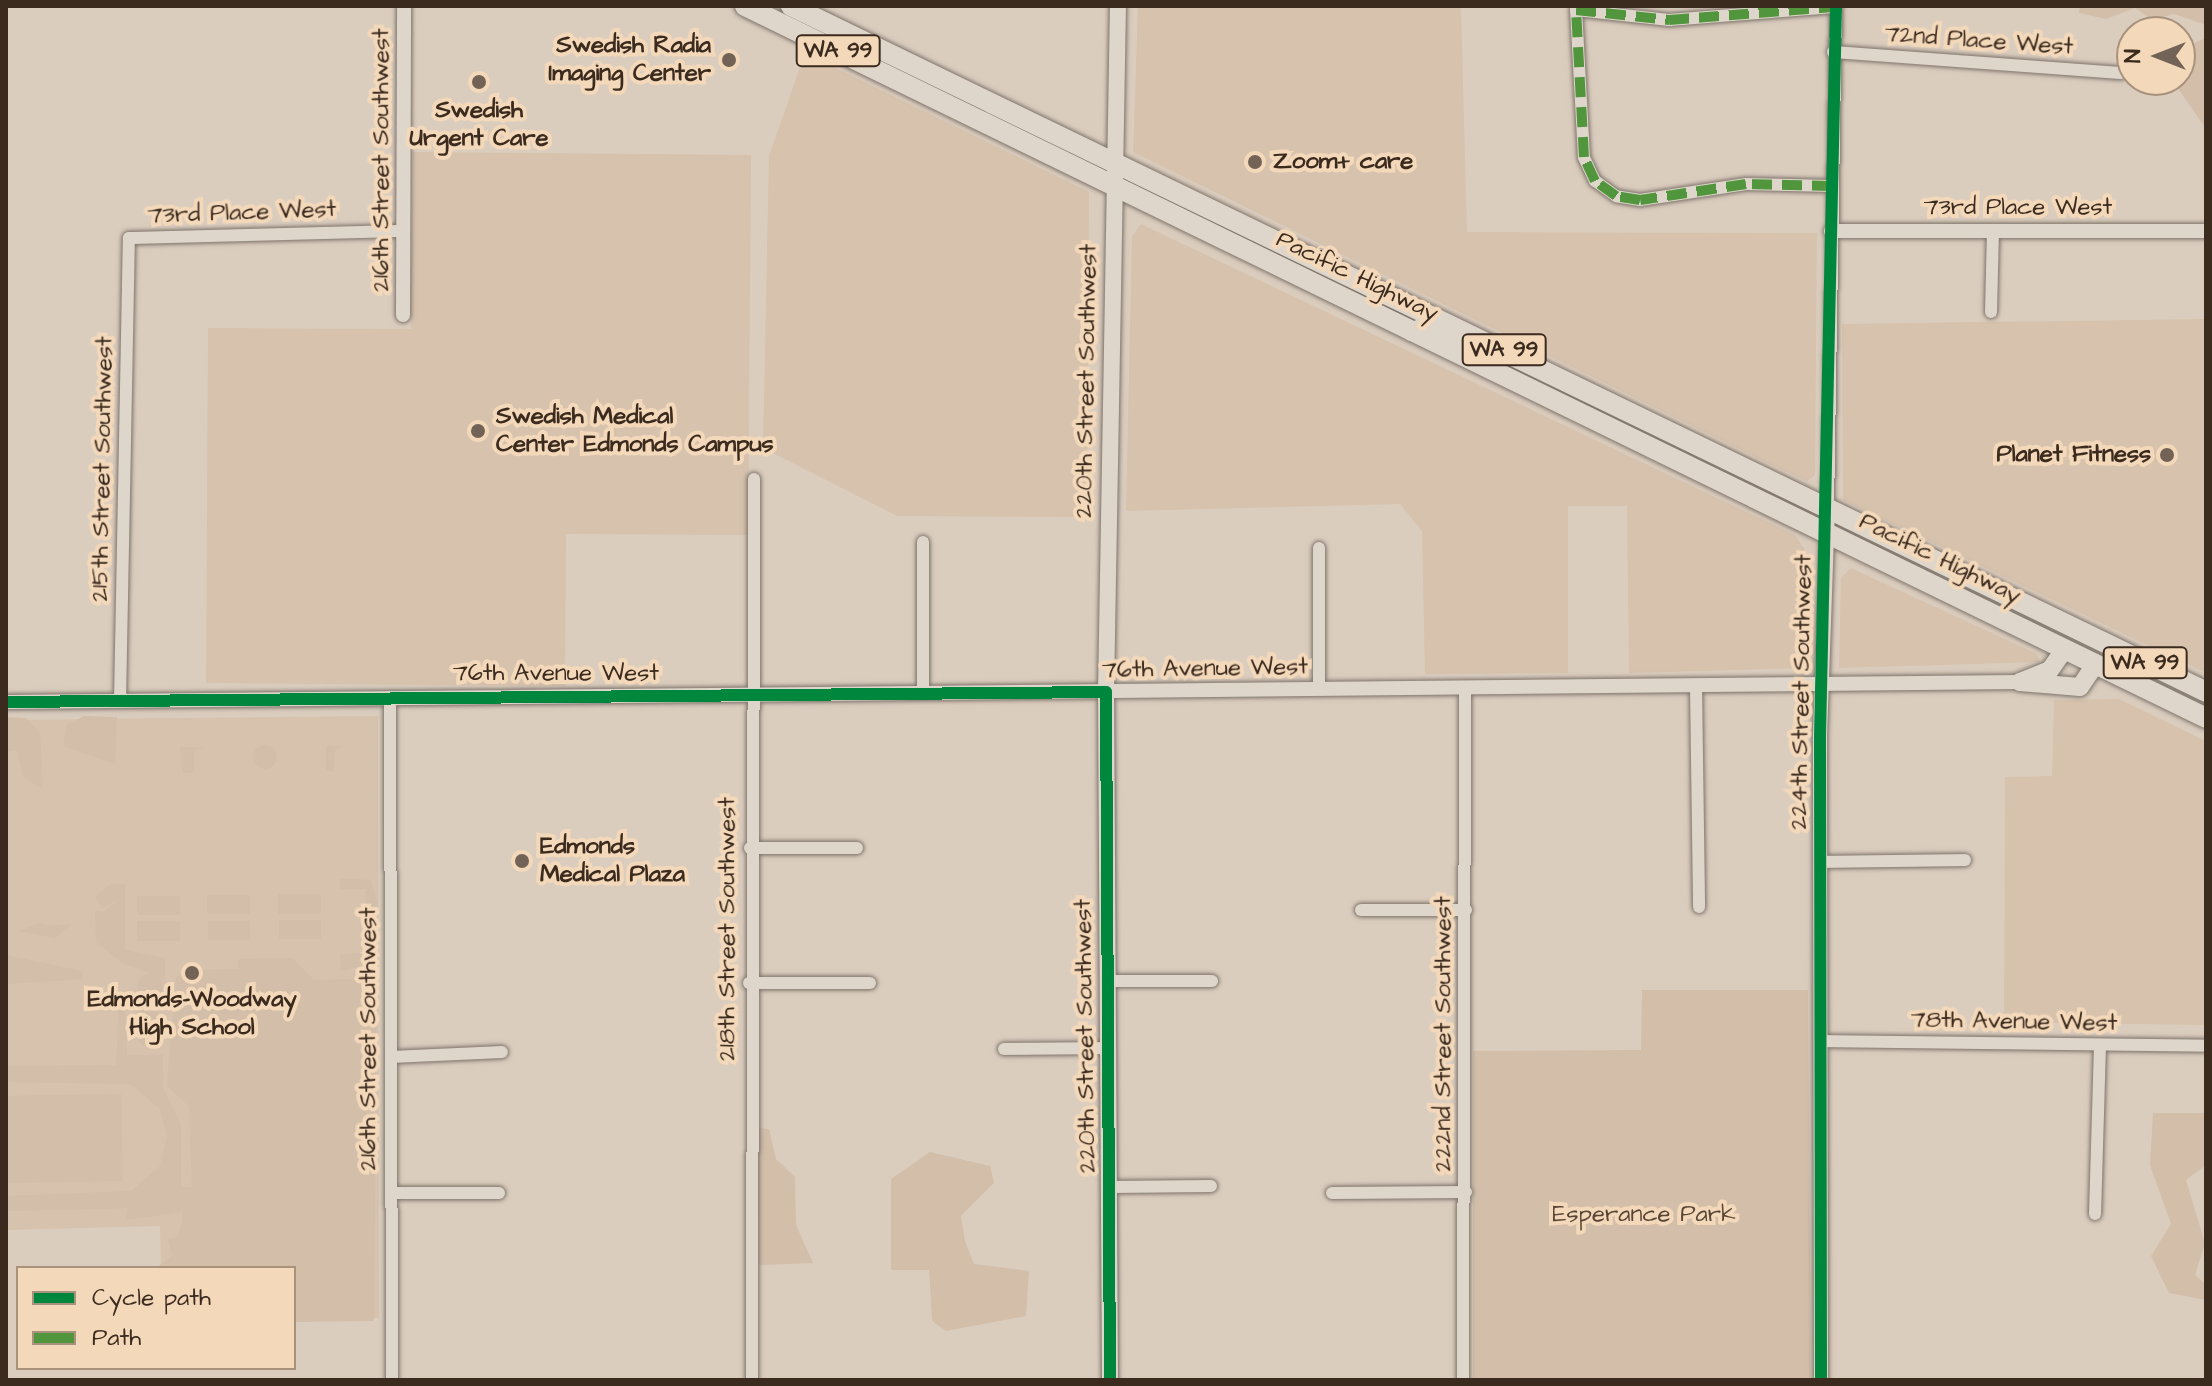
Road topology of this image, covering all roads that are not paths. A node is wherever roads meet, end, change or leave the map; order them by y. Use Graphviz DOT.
graph roads {
  1 [pos="404,6"];
  2 [pos="745,6"];
  3 [pos="791,6"];
  4 [pos="1118,6"];
  5 [pos="1836,7"];
  6 [pos="1833,52"];
  7 [pos="2116,73"];
  8 [pos="1115,163"];
  9 [pos="1832,186"];
  10 [pos="1114,188"];
  11 [pos="1993,230"];
  12 [pos="403,231"];
  13 [pos="1831,231"];
  14 [pos="2206,231"];
  15 [pos="129,238"];
  16 [pos="1991,312"];
  17 [pos="403,315"];
  18 [pos="1411,332"];
  19 [pos="1513,354"];
  20 [pos="754,479"];
  21 [pos="1828,511"];
  22 [pos="1828,533"];
  23 [pos="923,542"];
  24 [pos="1319,548"];
  25 [pos="2064,650"];
  26 [pos="1826,664"];
  27 [pos="2095,665"];
  28 [pos="2020,682"];
  29 [pos="1792,684"];
  30 [pos="1826,684"];
  31 [pos="1696,686"];
  32 [pos="1465,688"];
  33 [pos="1319,689"];
  34 [pos="1106,692"];
  35 [pos="2206,692"];
  36 [pos="923,694"];
  37 [pos="751,695"];
  38 [pos="390,697"];
  39 [pos="120,701"];
  40 [pos="6,702"];
  41 [pos="2206,718"];
  42 [pos="750,848"];
  43 [pos="857,848"];
  44 [pos="1965,860"];
  45 [pos="1821,862"];
  46 [pos="1699,907"];
  47 [pos="1361,910"];
  48 [pos="1466,910"];
  49 [pos="1109,981"];
  50 [pos="1212,981"];
  51 [pos="749,983"];
  52 [pos="870,983"];
  53 [pos="1821,1041"];
  54 [pos="2206,1046"];
  55 [pos="2100,1047"];
  56 [pos="1110,1048"];
  57 [pos="1004,1049"];
  58 [pos="502,1052"];
  59 [pos="391,1057"];
  60 [pos="1211,1186"];
  61 [pos="1110,1187"];
  62 [pos="1466,1192"];
  63 [pos="391,1193"];
  64 [pos="499,1193"];
  65 [pos="1332,1193"];
  66 [pos="2095,1214"];
  67 [pos="392,1380"];
  68 [pos="752,1380"];
  69 [pos="1110,1380"];
  70 [pos="1463,1380"];
  71 [pos="1821,1380"];
  1 -- 12 [label="street, 216th Street Southwest"];
  2 -- 10 [label="highway, Pacific Highway / WA 99"];
  3 -- 8 [label="highway, Pacific Highway / WA 99"];
  4 -- 8 [label="main road, 220th Street Southwest"];
  5 -- 6 [label="street, 224th Street Southwest"];
  5 -- 9 [label="street"];
  6 -- 7 [label="street, 72nd Place West"];
  6 -- 9 [label="street, 224th Street Southwest"];
  8 -- 10 [label="main road, 220th Street Southwest"];
  8 -- 19 [label="highway, Pacific Highway / WA 99"];
  9 -- 13 [label="street, 224th Street Southwest"];
  10 -- 18 [label="highway, Pacific Highway / WA 99"];
  10 -- 34 [label="main road, 220th Street Southwest"];
  11 -- 13 [label="street, 73rd Place West"];
  11 -- 14 [label="street, 73rd Place West"];
  11 -- 16 [label="street"];
  12 -- 15 [label="street, 73rd Place West"];
  12 -- 17 [label="street, 216th Street Southwest"];
  13 -- 21 [label="street, 224th Street Southwest"];
  15 -- 39 [label="street, 215th Street Southwest"];
  18 -- 19 [label="main road"];
  18 -- 22 [label="highway, Pacific Highway / WA 99"];
  19 -- 21 [label="highway, Pacific Highway / WA 99"];
  20 -- 37 [label="street, 218th Street Southwest"];
  21 -- 22 [label="street, 224th Street Southwest"];
  21 -- 35 [label="highway, Pacific Highway / WA 99"];
  22 -- 25 [label="highway, Pacific Highway / WA 99"];
  22 -- 26 [label="street, 224th Street Southwest"];
  23 -- 36 [label="street"];
  24 -- 33 [label="street"];
  25 -- 27 [label="highway, Pacific Highway / WA 99"];
  25 -- 28 [label="main road"];
  26 -- 29 [label="street"];
  26 -- 30 [label="street, 224th Street Southwest"];
  27 -- 28 [label="main road"];
  27 -- 41 [label="highway, Pacific Highway / WA 99"];
  28 -- 30 [label="street, 76th Avenue West"];
  29 -- 30 [label="street, 76th Avenue West"];
  29 -- 31 [label="street, 76th Avenue West"];
  30 -- 45 [label="street, 224th Street Southwest"];
  31 -- 32 [label="street, 76th Avenue West"];
  31 -- 46 [label="street"];
  32 -- 33 [label="street, 76th Avenue West"];
  32 -- 48 [label="street, 222nd Street Southwest"];
  33 -- 34 [label="street, 76th Avenue West"];
  34 -- 36 [label="street, 76th Avenue West"];
  34 -- 49 [label="main road, 220th Street Southwest"];
  36 -- 37 [label="street, 76th Avenue West"];
  37 -- 38 [label="street, 76th Avenue West"];
  37 -- 42 [label="street, 218th Street Southwest"];
  38 -- 39 [label="street, 76th Avenue West"];
  38 -- 59 [label="street, 216th Street Southwest"];
  39 -- 40 [label="street, 76th Avenue West"];
  42 -- 43 [label="street"];
  42 -- 51 [label="street, 218th Street Southwest"];
  44 -- 45 [label="street"];
  45 -- 53 [label="street, 224th Street Southwest"];
  47 -- 48 [label="street"];
  48 -- 62 [label="street, 222nd Street Southwest"];
  49 -- 50 [label="street"];
  49 -- 56 [label="main road, 220th Street Southwest"];
  51 -- 52 [label="street"];
  51 -- 68 [label="street, 218th Street Southwest"];
  53 -- 55 [label="street, 78th Avenue West"];
  53 -- 71 [label="street, 224th Street Southwest"];
  54 -- 55 [label="street, 78th Avenue West"];
  55 -- 66 [label="street"];
  56 -- 57 [label="street"];
  56 -- 61 [label="main road, 220th Street Southwest"];
  58 -- 59 [label="street"];
  59 -- 63 [label="street, 216th Street Southwest"];
  60 -- 61 [label="street"];
  61 -- 69 [label="main road, 220th Street Southwest"];
  62 -- 65 [label="street"];
  62 -- 70 [label="street, 222nd Street Southwest"];
  63 -- 64 [label="street"];
  63 -- 67 [label="street, 216th Street Southwest"];
}
